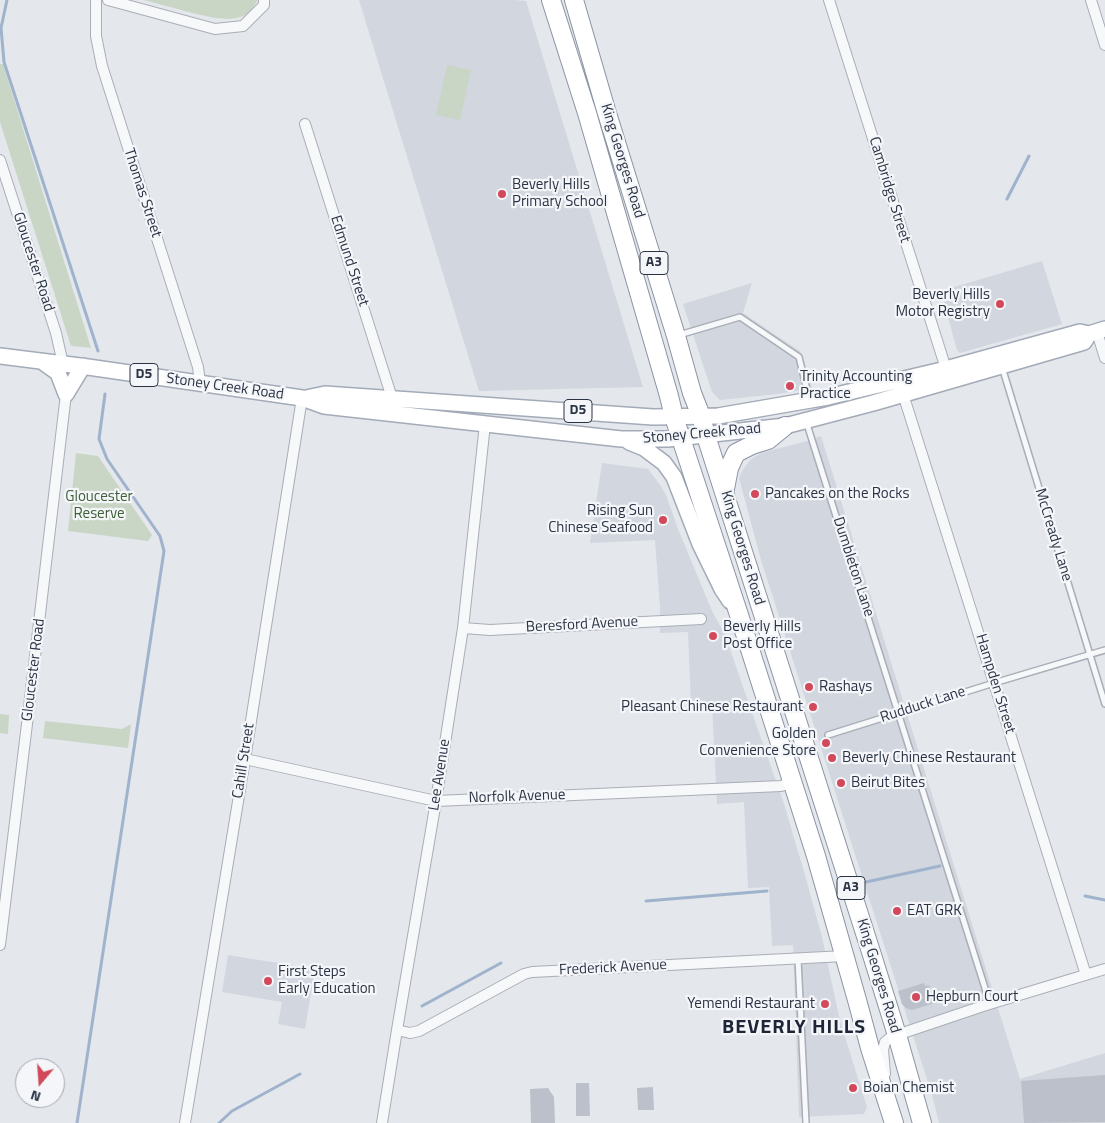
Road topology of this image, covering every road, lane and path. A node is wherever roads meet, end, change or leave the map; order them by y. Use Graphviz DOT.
graph roads {
  1 [pos="96,0"];
  2 [pos="108,0"];
  3 [pos="264,0"];
  4 [pos="551,0"];
  5 [pos="574,0"];
  6 [pos="829,0"];
  7 [pos="1091,0"];
  8 [pos="1105,45"];
  9 [pos="306,124"];
  10 [pos="0,160"];
  11 [pos="1097,331"];
  12 [pos="676,336"];
  13 [pos="0,356"];
  14 [pos="1105,358"];
  15 [pos="43,362"];
  16 [pos="63,364"];
  17 [pos="1001,366"];
  18 [pos="86,367"];
  19 [pos="948,375"];
  20 [pos="200,384"];
  21 [pos="66,394"];
  22 [pos="903,394"];
  23 [pos="302,398"];
  24 [pos="392,398"];
  25 [pos="810,401"];
  26 [pos="701,416"];
  27 [pos="674,417"];
  28 [pos="806,421"];
  29 [pos="485,424"];
  30 [pos="785,426"];
  31 [pos="706,436"];
  32 [pos="681,438"];
  33 [pos="621,439"];
  34 [pos="725,492"];
  35 [pos="740,618"];
  36 [pos="701,619"];
  37 [pos="463,628"];
  38 [pos="1105,650"];
  39 [pos="1089,655"];
  40 [pos="994,683"];
  41 [pos="1105,704"];
  42 [pos="899,714"];
  43 [pos="828,736"];
  44 [pos="245,759"];
  45 [pos="793,782"];
  46 [pos="436,801"];
  47 [pos="0,945"];
  48 [pos="845,956"];
  49 [pos="798,959"];
  50 [pos="1105,969"];
  51 [pos="1086,975"];
  52 [pos="990,1004"];
  53 [pos="397,1030"];
  54 [pos="897,1035"];
  55 [pos="889,1105"];
  56 [pos="185,1123"];
  57 [pos="382,1123"];
  58 [pos="806,1123"];
  59 [pos="894,1123"];
  60 [pos="922,1123"];
  1 -- 20 [label="street, Thomas Street"];
  2 -- 3 [label="street"];
  4 -- 27 [label="highway, King Georges Road / A3"];
  5 -- 12 [label="highway, King Georges Road / A3"];
  6 -- 19 [label="street, Cambridge Street"];
  7 -- 8 [label="street"];
  9 -- 24 [label="street, Edmund Street"];
  10 -- 16 [label="street, Gloucester Road"];
  11 -- 14 [label="street"];
  11 -- 17 [label="main road, Stoney Creek Road"];
  11 -- 19 [label="main road, Stoney Creek Road"];
  12 -- 25 [label="lane"];
  12 -- 26 [label="highway, King Georges Road / A3"];
  13 -- 15 [label="main road, Stoney Creek Road / D5"];
  15 -- 16 [label="main road, Stoney Creek Road / D5"];
  15 -- 21 [label="main road"];
  16 -- 18 [label="main road, Stoney Creek Road / D5"];
  17 -- 19 [label="main road, Stoney Creek Road"];
  17 -- 39 [label="lane, McCready Lane"];
  18 -- 20 [label="main road, Stoney Creek Road / D5"];
  18 -- 21 [label="main road"];
  19 -- 22 [label="main road, Stoney Creek Road"];
  19 -- 25 [label="main road, Stoney Creek Road"];
  20 -- 23 [label="main road, Stoney Creek Road / D5"];
  21 -- 47 [label="street, Gloucester Road"];
  22 -- 28 [label="main road, Stoney Creek Road"];
  22 -- 40 [label="street, Hampden Street"];
  23 -- 24 [label="main road, Stoney Creek Road / D5"];
  23 -- 29 [label="main road, Stoney Creek Road / D5"];
  23 -- 44 [label="street, Cahill Street"];
  24 -- 27 [label="main road, Stoney Creek Road / D5"];
  25 -- 26 [label="main road, Stoney Creek Road"];
  26 -- 27 [label="main road, Stoney Creek Road"];
  26 -- 31 [label="highway, King Georges Road / A3"];
  27 -- 32 [label="highway, King Georges Road / A3"];
  28 -- 30 [label="main road, Stoney Creek Road"];
  28 -- 42 [label="lane, Dumbleton Lane"];
  29 -- 33 [label="main road, Stoney Creek Road / D5"];
  29 -- 37 [label="street, Lee Avenue"];
  30 -- 31 [label="main road, Stoney Creek Road"];
  30 -- 34 [label="highway"];
  31 -- 32 [label="main road, Stoney Creek Road"];
  31 -- 34 [label="highway, King Georges Road / A3"];
  32 -- 33 [label="main road, Stoney Creek Road / D5"];
  32 -- 35 [label="highway, King Georges Road / A3"];
  33 -- 35 [label="main road"];
  34 -- 54 [label="highway, King Georges Road / A3"];
  35 -- 45 [label="highway, King Georges Road / A3"];
  36 -- 37 [label="street, Beresford Avenue"];
  37 -- 46 [label="street, Lee Avenue"];
  38 -- 39 [label="lane, Rudduck Lane"];
  39 -- 40 [label="lane, Rudduck Lane"];
  39 -- 41 [label="lane, McCready Lane"];
  40 -- 42 [label="lane, Rudduck Lane"];
  40 -- 51 [label="street, Hampden Street"];
  42 -- 43 [label="lane, Rudduck Lane"];
  42 -- 52 [label="lane, Dumbleton Lane"];
  44 -- 46 [label="street, Norfolk Avenue"];
  44 -- 56 [label="street, Cahill Street"];
  45 -- 46 [label="street, Norfolk Avenue"];
  45 -- 48 [label="highway, King Georges Road / A3"];
  46 -- 53 [label="street, Lee Avenue"];
  48 -- 49 [label="street, Frederick Avenue"];
  48 -- 55 [label="highway, King Georges Road / A3"];
  49 -- 53 [label="street, Frederick Avenue"];
  49 -- 58 [label="lane"];
  50 -- 51 [label="street"];
  51 -- 52 [label="street"];
  52 -- 54 [label="street"];
  53 -- 57 [label="street, Lee Avenue"];
  54 -- 55 [label="street"];
  54 -- 60 [label="highway, King Georges Road / A3"];
  55 -- 59 [label="highway, King Georges Road / A3"];
}
